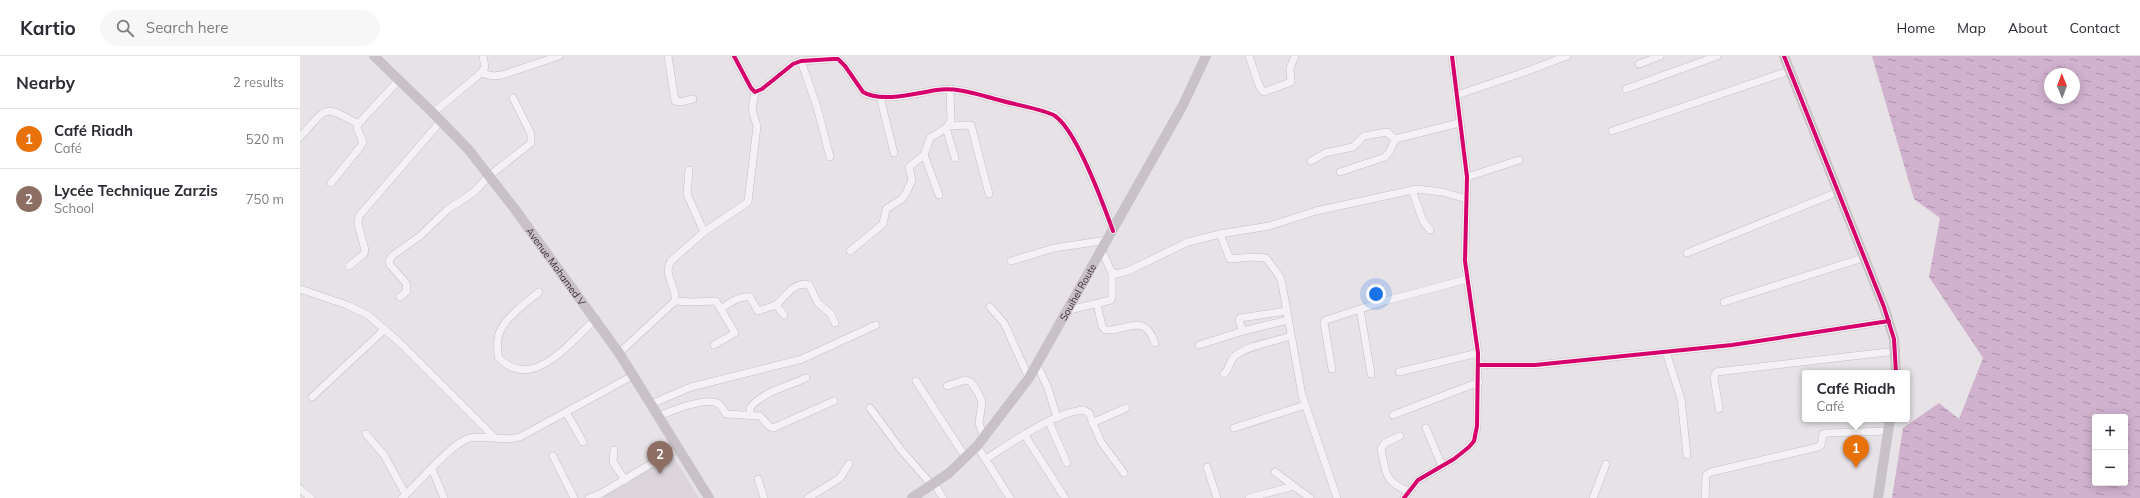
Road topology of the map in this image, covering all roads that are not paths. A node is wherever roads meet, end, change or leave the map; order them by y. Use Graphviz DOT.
graph roads {
  1 [pos="374,56"];
  2 [pos="483,56"];
  3 [pos="558,56"];
  4 [pos="668,56"];
  5 [pos="734,56"];
  6 [pos="1206,56"];
  7 [pos="1249,56"];
  8 [pos="1295,56"];
  9 [pos="1452,56"];
  10 [pos="1567,56"];
  11 [pos="1660,56"];
  12 [pos="1717,56"];
  13 [pos="1784,56"];
  14 [pos="838,58"];
  15 [pos="801,61"];
  16 [pos="1639,64"];
  17 [pos="1789,71"];
  18 [pos="481,72"];
  19 [pos="399,80"];
  20 [pos="950,89"];
  21 [pos="1626,89"];
  22 [pos="755,92"];
  23 [pos="1457,95"];
  24 [pos="880,97"];
  25 [pos="513,98"];
  26 [pos="693,99"];
  27 [pos="433,113"];
  28 [pos="361,120"];
  29 [pos="441,121"];
  30 [pos="1460,123"];
  31 [pos="947,127"];
  32 [pos="1612,131"];
  33 [pos="300,137"];
  34 [pos="1395,139"];
  35 [pos="894,153"];
  36 [pos="924,155"];
  37 [pos="830,157"];
  38 [pos="955,158"];
  39 [pos="1519,160"];
  40 [pos="1311,161"];
  41 [pos="689,170"];
  42 [pos="1340,172"];
  43 [pos="489,176"];
  44 [pos="1467,177"];
  45 [pos="331,183"];
  46 [pos="1412,190"];
  47 [pos="1838,192"];
  48 [pos="989,194"];
  49 [pos="939,195"];
  50 [pos="1467,200"];
  51 [pos="1430,230"];
  52 [pos="704,232"];
  53 [pos="1220,234"];
  54 [pos="1111,236"];
  55 [pos="850,251"];
  56 [pos="1102,251"];
  57 [pos="1687,253"];
  58 [pos="1866,257"];
  59 [pos="1011,261"];
  60 [pos="349,266"];
  61 [pos="1112,272"];
  62 [pos="1468,279"];
  63 [pos="300,289"];
  64 [pos="540,292"];
  65 [pos="400,297"];
  66 [pos="676,301"];
  67 [pos="1724,302"];
  68 [pos="1097,304"];
  69 [pos="776,305"];
  70 [pos="990,307"];
  71 [pos="722,308"];
  72 [pos="1360,309"];
  73 [pos="1069,310"];
  74 [pos="1287,310"];
  75 [pos="784,316"];
  76 [pos="596,319"];
  77 [pos="1288,320"];
  78 [pos="1889,321"];
  79 [pos="835,323"];
  80 [pos="876,325"];
  81 [pos="385,329"];
  82 [pos="1244,331"];
  83 [pos="1291,336"];
  84 [pos="1155,343"];
  85 [pos="714,345"];
  86 [pos="1199,346"];
  87 [pos="1896,351"];
  88 [pos="1666,352"];
  89 [pos="619,353"];
  90 [pos="1478,353"];
  91 [pos="1037,365"];
  92 [pos="1479,365"];
  93 [pos="1332,369"];
  94 [pos="1896,370"];
  95 [pos="1399,372"];
  96 [pos="1224,374"];
  97 [pos="1371,374"];
  98 [pos="634,375"];
  99 [pos="806,378"];
  100 [pos="1029,378"];
  101 [pos="916,381"];
  102 [pos="1479,382"];
  103 [pos="947,386"];
  104 [pos="312,397"];
  105 [pos="834,401"];
  106 [pos="651,404"];
  107 [pos="1305,405"];
  108 [pos="870,408"];
  109 [pos="1126,408"];
  110 [pos="1718,409"];
  111 [pos="566,412"];
  112 [pos="750,415"];
  113 [pos="1393,415"];
  114 [pos="659,416"];
  115 [pos="1057,418"];
  116 [pos="1049,422"];
  117 [pos="1890,422"];
  118 [pos="1092,423"];
  119 [pos="1234,428"];
  120 [pos="1426,428"];
  121 [pos="1888,431"];
  122 [pos="366,434"];
  123 [pos="1024,434"];
  124 [pos="1400,436"];
  125 [pos="494,437"];
  126 [pos="583,442"];
  127 [pos="981,442"];
  128 [pos="678,448"];
  129 [pos="614,450"];
  130 [pos="1687,455"];
  131 [pos="553,456"];
  132 [pos="966,458"];
  133 [pos="986,459"];
  134 [pos="1067,463"];
  135 [pos="849,464"];
  136 [pos="1606,464"];
  137 [pos="1442,466"];
  138 [pos="1207,467"];
  139 [pos="432,469"];
  140 [pos="1275,472"];
  141 [pos="1124,474"];
  142 [pos="758,479"];
  143 [pos="625,480"];
  144 [pos="933,484"];
  145 [pos="1294,486"];
  146 [pos="300,489"];
  147 [pos="1406,495"];
  148 [pos="601,496"];
  149 [pos="404,497"];
  150 [pos="311,498"];
  151 [pos="444,498"];
  152 [pos="574,498"];
  153 [pos="589,498"];
  154 [pos="709,498"];
  155 [pos="764,498"];
  156 [pos="808,498"];
  157 [pos="912,498"];
  158 [pos="943,498"];
  159 [pos="1010,498"];
  160 [pos="1065,498"];
  161 [pos="1217,498"];
  162 [pos="1249,498"];
  163 [pos="1310,498"];
  164 [pos="1337,498"];
  165 [pos="1593,498"];
  166 [pos="1705,498"];
  167 [pos="1878,498"];
  1 -- 19 [label="main road, Avenue Mohamed V"];
  2 -- 18 [label="street"];
  3 -- 18 [label="street"];
  4 -- 26 [label="street"];
  5 -- 22 [label="street"];
  6 -- 54 [label="main road, Souihel Route"];
  7 -- 8 [label="street"];
  9 -- 23 [label="street"];
  10 -- 23 [label="street"];
  11 -- 16 [label="street"];
  12 -- 21 [label="street"];
  13 -- 17 [label="main road"];
  14 -- 15 [label="street"];
  14 -- 24 [label="street"];
  15 -- 22 [label="street"];
  15 -- 37 [label="street"];
  17 -- 32 [label="street"];
  17 -- 47 [label="main road"];
  18 -- 27 [label="street"];
  19 -- 27 [label="main road, Avenue Mohamed V"];
  19 -- 28 [label="street"];
  20 -- 24 [label="street"];
  20 -- 31 [label="street"];
  20 -- 54 [label="street"];
  22 -- 52 [label="street"];
  23 -- 30 [label="street"];
  24 -- 35 [label="street"];
  25 -- 43 [label="street"];
  27 -- 29 [label="main road, Avenue Mohamed V"];
  28 -- 33 [label="street"];
  28 -- 45 [label="street"];
  29 -- 43 [label="main road, Avenue Mohamed V"];
  29 -- 60 [label="street"];
  30 -- 34 [label="street"];
  30 -- 44 [label="street"];
  31 -- 36 [label="street"];
  31 -- 38 [label="street"];
  31 -- 48 [label="street"];
  34 -- 40 [label="street"];
  34 -- 42 [label="street"];
  36 -- 49 [label="street"];
  36 -- 55 [label="street"];
  39 -- 44 [label="street"];
  41 -- 52 [label="street"];
  43 -- 65 [label="street"];
  43 -- 76 [label="main road, Avenue Mohamed V"];
  44 -- 50 [label="street"];
  46 -- 50 [label="street"];
  46 -- 51 [label="street"];
  46 -- 53 [label="street"];
  47 -- 57 [label="street"];
  47 -- 58 [label="main road"];
  50 -- 62 [label="street"];
  52 -- 66 [label="street"];
  53 -- 61 [label="street"];
  53 -- 74 [label="street"];
  54 -- 56 [label="main road, Souihel Route"];
  54 -- 59 [label="street"];
  56 -- 61 [label="street"];
  56 -- 73 [label="main road, Souihel Route"];
  58 -- 67 [label="street"];
  58 -- 78 [label="main road"];
  61 -- 68 [label="street"];
  62 -- 72 [label="street"];
  62 -- 90 [label="street"];
  63 -- 81 [label="street"];
  64 -- 76 [label="street"];
  66 -- 71 [label="street"];
  66 -- 89 [label="street"];
  68 -- 73 [label="street"];
  68 -- 84 [label="street"];
  69 -- 71 [label="street"];
  69 -- 75 [label="street"];
  69 -- 79 [label="street"];
  70 -- 100 [label="street"];
  71 -- 85 [label="street"];
  72 -- 93 [label="street"];
  72 -- 97 [label="street"];
  73 -- 91 [label="main road, Souihel Route"];
  74 -- 77 [label="street"];
  74 -- 82 [label="street"];
  76 -- 89 [label="main road, Avenue Mohamed V"];
  77 -- 82 [label="street"];
  77 -- 83 [label="street"];
  78 -- 87 [label="main road"];
  78 -- 88 [label="street"];
  80 -- 106 [label="street"];
  81 -- 104 [label="street"];
  81 -- 125 [label="street"];
  82 -- 86 [label="street"];
  83 -- 96 [label="street"];
  83 -- 107 [label="street"];
  87 -- 94 [label="main road"];
  87 -- 110 [label="street"];
  88 -- 92 [label="street"];
  88 -- 130 [label="street"];
  89 -- 98 [label="main road, Avenue Mohamed V"];
  90 -- 92 [label="street"];
  90 -- 95 [label="street"];
  91 -- 100 [label="main road, Souihel Route"];
  91 -- 115 [label="street"];
  92 -- 102 [label="street"];
  98 -- 106 [label="main road, Avenue Mohamed V"];
  98 -- 111 [label="street"];
  99 -- 112 [label="street"];
  100 -- 127 [label="main road, Souihel Route"];
  101 -- 132 [label="street"];
  102 -- 113 [label="street"];
  102 -- 137 [label="street"];
  103 -- 127 [label="street"];
  105 -- 112 [label="street"];
  106 -- 114 [label="main road, Avenue Mohamed V"];
  107 -- 119 [label="street"];
  107 -- 164 [label="street"];
  108 -- 144 [label="street"];
  109 -- 118 [label="street"];
  111 -- 125 [label="street"];
  111 -- 126 [label="street"];
  112 -- 114 [label="street"];
  114 -- 128 [label="main road, Avenue Mohamed V"];
  115 -- 116 [label="street"];
  115 -- 118 [label="street"];
  116 -- 123 [label="street"];
  116 -- 134 [label="street"];
  117 -- 121 [label="main road"];
  118 -- 141 [label="street"];
  120 -- 137 [label="street"];
  121 -- 166 [label="street"];
  121 -- 167 [label="main road"];
  122 -- 149 [label="street"];
  123 -- 133 [label="street"];
  123 -- 160 [label="street"];
  124 -- 147 [label="street"];
  125 -- 139 [label="street"];
  127 -- 132 [label="main road, Souihel Route"];
  127 -- 133 [label="street"];
  128 -- 143 [label="street"];
  128 -- 154 [label="main road, Avenue Mohamed V"];
  129 -- 143 [label="street"];
  131 -- 152 [label="street"];
  132 -- 144 [label="main road, Souihel Route"];
  133 -- 159 [label="street"];
  135 -- 156 [label="street"];
  136 -- 165 [label="street"];
  137 -- 147 [label="street"];
  138 -- 161 [label="street"];
  139 -- 149 [label="street"];
  139 -- 151 [label="street"];
  140 -- 145 [label="street"];
  142 -- 155 [label="street"];
  143 -- 148 [label="street"];
  144 -- 157 [label="main road, Souihel Route"];
  144 -- 158 [label="street"];
  145 -- 162 [label="street"];
  145 -- 163 [label="street"];
  146 -- 150 [label="street"];
  148 -- 153 [label="street"];
}
